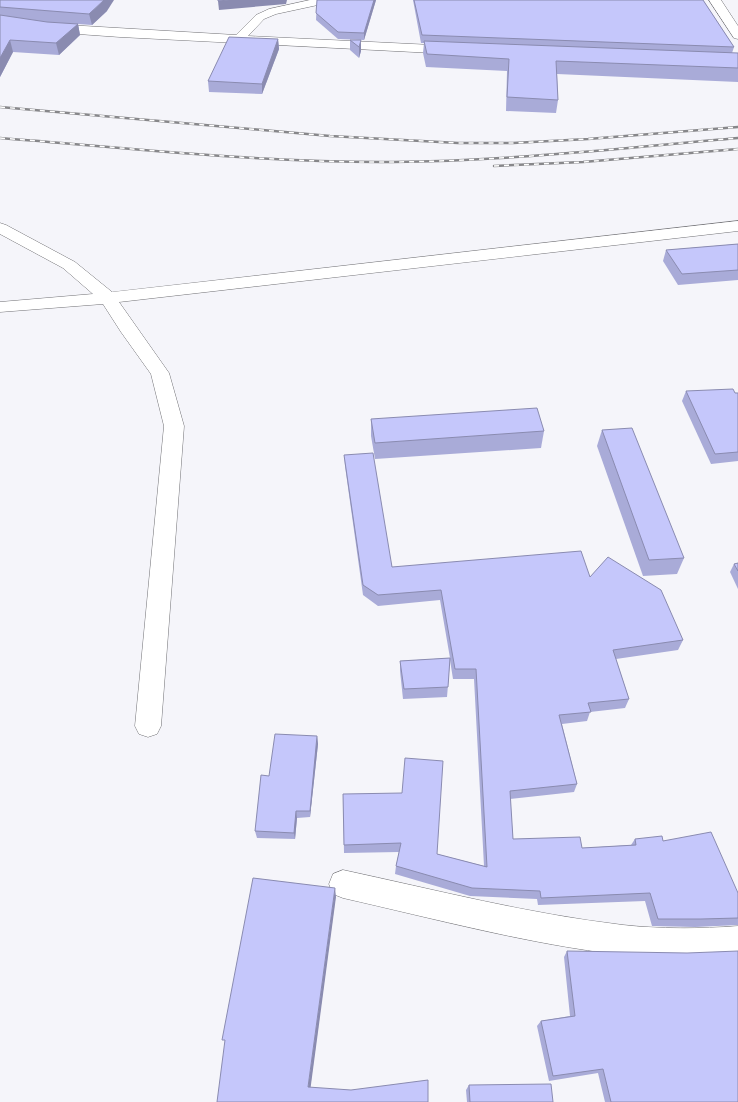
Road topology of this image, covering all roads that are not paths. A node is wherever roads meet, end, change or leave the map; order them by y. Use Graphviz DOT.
graph roads {
  1 [pos="327,0"];
  2 [pos="715,0"];
  3 [pos="0,22"];
  4 [pos="738,35"];
  5 [pos="238,40"];
  6 [pos="469,50"];
  7 [pos="738,226"];
  8 [pos="0,228"];
  9 [pos="108,298"];
  10 [pos="0,307"];
  11 [pos="148,726"];
  12 [pos="343,884"];
  13 [pos="738,941"];
  1 -- 5 [label="street"];
  2 -- 4 [label="street"];
  3 -- 5 [label="street"];
  5 -- 6 [label="street"];
  7 -- 9 [label="street"];
  8 -- 9 [label="street"];
  9 -- 10 [label="street"];
  9 -- 11 [label="street"];
  12 -- 13 [label="street"];
}
